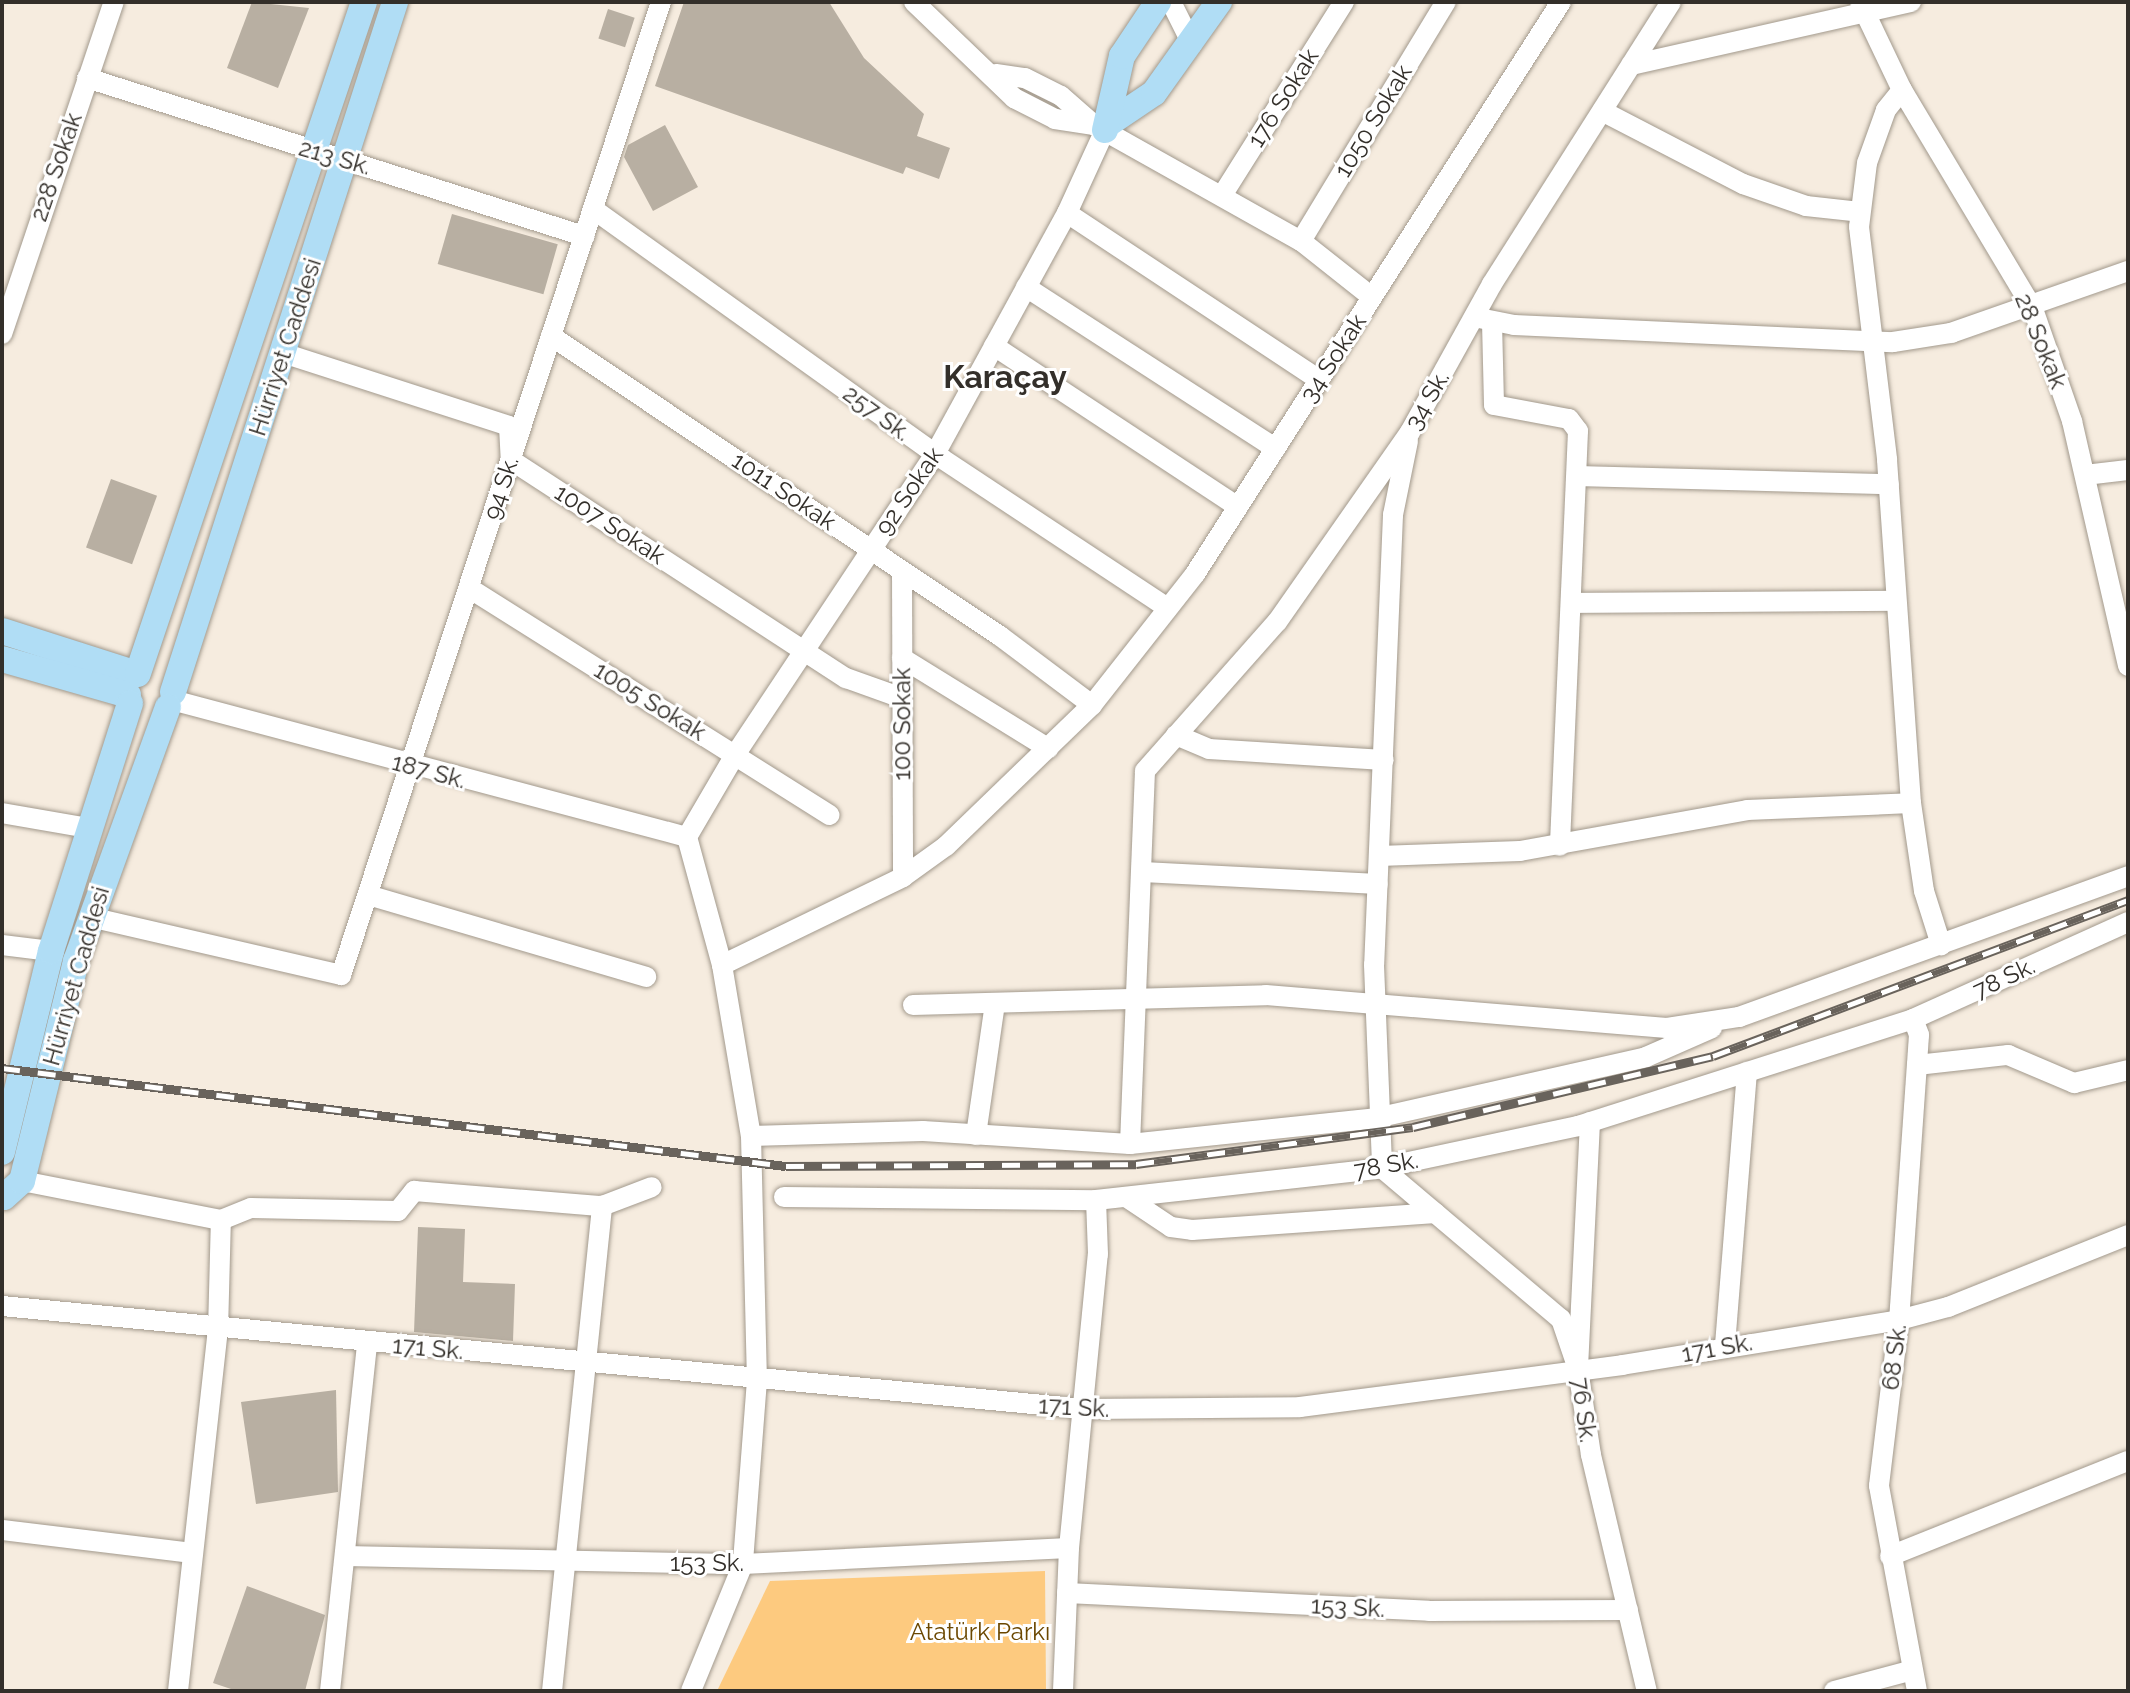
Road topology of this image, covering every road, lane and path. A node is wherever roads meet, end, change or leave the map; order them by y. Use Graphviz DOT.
graph roads {
  1 [pos="114,2"];
  2 [pos="364,2"];
  3 [pos="395,2"];
  4 [pos="661,2"];
  5 [pos="914,2"];
  6 [pos="1158,2"];
  7 [pos="1171,2"];
  8 [pos="1219,2"];
  9 [pos="1344,2"];
  10 [pos="1446,2"];
  11 [pos="1561,2"];
  12 [pos="1671,2"];
  13 [pos="1911,2"];
  14 [pos="1862,8"];
  15 [pos="1192,44"];
  16 [pos="1631,65"];
  17 [pos="87,78"];
  18 [pos="1902,90"];
  19 [pos="1602,111"];
  20 [pos="1102,126"];
  21 [pos="317,153"];
  22 [pos="347,159"];
  23 [pos="1223,194"];
  24 [pos="593,209"];
  25 [pos="1860,212"];
  26 [pos="1067,213"];
  27 [pos="584,236"];
  28 [pos="1301,241"];
  29 [pos="2128,271"];
  30 [pos="1026,287"];
  31 [pos="1372,297"];
  32 [pos="2033,309"];
  33 [pos="1483,320"];
  34 [pos="2,334"];
  35 [pos="551,336"];
  36 [pos="1872,342"];
  37 [pos="994,346"];
  38 [pos="283,353"];
  39 [pos="1319,380"];
  40 [pos="1410,432"];
  41 [pos="1275,448"];
  42 [pos="935,454"];
  43 [pos="511,460"];
  44 [pos="2128,470"];
  45 [pos="2085,475"];
  46 [pos="1577,476"];
  47 [pos="1889,484"];
  48 [pos="1238,507"];
  49 [pos="870,549"];
  50 [pos="902,571"];
  51 [pos="2118,579"];
  52 [pos="469,588"];
  53 [pos="1892,601"];
  54 [pos="1571,603"];
  55 [pos="1168,608"];
  56 [pos="2,631"];
  57 [pos="806,653"];
  58 [pos="902,658"];
  59 [pos="2,659"];
  60 [pos="2128,664"];
  61 [pos="133,686"];
  62 [pos="902,698"];
  63 [pos="171,700"];
  64 [pos="1092,705"];
  65 [pos="1176,735"];
  66 [pos="1048,748"];
  67 [pos="735,755"];
  68 [pos="1384,760"];
  69 [pos="412,767"];
  70 [pos="1911,803"];
  71 [pos="2,813"];
  72 [pos="830,815"];
  73 [pos="88,828"];
  74 [pos="687,837"];
  75 [pos="1560,846"];
  76 [pos="1379,856"];
  77 [pos="1143,872"];
  78 [pos="2128,876"];
  79 [pos="903,877"];
  80 [pos="1378,884"];
  81 [pos="368,895"];
  82 [pos="90,917"];
  83 [pos="2128,922"];
  84 [pos="2,945"];
  85 [pos="1941,945"];
  86 [pos="51,951"];
  87 [pos="722,965"];
  88 [pos="646,977"];
  89 [pos="1139,999"];
  90 [pos="995,1003"];
  91 [pos="913,1005"];
  92 [pos="1374,1005"];
  93 [pos="1739,1017"];
  94 [pos="1913,1019"];
  95 [pos="1917,1065"];
  96 [pos="2128,1070"];
  97 [pos="1747,1072"];
  98 [pos="1376,1118"];
  99 [pos="1590,1122"];
  100 [pos="976,1135"];
  101 [pos="751,1136"];
  102 [pos="1130,1144"];
  103 [pos="2,1152"];
  104 [pos="1382,1168"];
  105 [pos="652,1187"];
  106 [pos="6,1195"];
  107 [pos="784,1197"];
  108 [pos="1126,1197"];
  109 [pos="1096,1200"];
  110 [pos="602,1206"];
  111 [pos="1435,1213"];
  112 [pos="221,1220"];
  113 [pos="2128,1235"];
  114 [pos="2,1306"];
  115 [pos="1899,1320"];
  116 [pos="218,1331"];
  117 [pos="367,1343"];
  118 [pos="1725,1345"];
  119 [pos="582,1360"];
  120 [pos="1578,1369"];
  121 [pos="757,1380"];
  122 [pos="1086,1409"];
  123 [pos="2128,1461"];
  124 [pos="2,1530"];
  125 [pos="1069,1548"];
  126 [pos="193,1553"];
  127 [pos="345,1556"];
  128 [pos="1890,1556"];
  129 [pos="564,1562"];
  130 [pos="743,1564"];
  131 [pos="1067,1593"];
  132 [pos="1628,1610"];
  133 [pos="1909,1671"];
  134 [pos="178,1691"];
  135 [pos="330,1691"];
  136 [pos="552,1691"];
  137 [pos="691,1691"];
  138 [pos="1063,1691"];
  139 [pos="1647,1691"];
  140 [pos="1834,1691"];
  141 [pos="1917,1691"];
  1 -- 17 [label="street, 228 Sokak"];
  2 -- 21 [label="main road, Hürriyet Caddesi"];
  3 -- 22 [label="main road, Hürriyet Caddesi"];
  4 -- 24 [label="street, 94 Sk."];
  5 -- 20 [label="street"];
  6 -- 20 [label="main road"];
  7 -- 15 [label="street"];
  8 -- 15 [label="main road"];
  9 -- 23 [label="street, 176 Sokak"];
  10 -- 28 [label="street, 1050 Sokak"];
  11 -- 31 [label="street, 34 Sokak"];
  12 -- 16 [label="street, 34 Sk."];
  13 -- 14 [label="street"];
  14 -- 16 [label="street"];
  14 -- 18 [label="street, 28 Sokak"];
  15 -- 20 [label="main road"];
  16 -- 19 [label="street, 34 Sk."];
  17 -- 21 [label="street, 213 Sk."];
  17 -- 34 [label="street, 228 Sokak"];
  18 -- 25 [label="street"];
  18 -- 32 [label="street, 28 Sokak"];
  19 -- 25 [label="street"];
  19 -- 33 [label="street, 34 Sk."];
  20 -- 23 [label="street"];
  20 -- 26 [label="street, 92 Sokak"];
  21 -- 22 [label="street, 213 Sk."];
  21 -- 61 [label="main road, Hürriyet Caddesi"];
  22 -- 27 [label="street, 213 Sk."];
  22 -- 38 [label="main road, Hürriyet Caddesi"];
  23 -- 28 [label="street"];
  24 -- 27 [label="street, 94 Sk."];
  24 -- 42 [label="street, 257 Sk."];
  25 -- 36 [label="street"];
  26 -- 30 [label="street, 92 Sokak"];
  26 -- 39 [label="street"];
  27 -- 35 [label="street, 94 Sk."];
  28 -- 31 [label="street"];
  29 -- 32 [label="street"];
  30 -- 37 [label="street, 92 Sokak"];
  30 -- 41 [label="street"];
  31 -- 39 [label="street, 34 Sokak"];
  32 -- 36 [label="street"];
  32 -- 45 [label="street, 28 Sokak"];
  33 -- 36 [label="street"];
  33 -- 40 [label="street, 34 Sk."];
  33 -- 46 [label="street"];
  35 -- 43 [label="street, 94 Sk."];
  35 -- 49 [label="street, 1011 Sokak"];
  36 -- 47 [label="street"];
  37 -- 42 [label="street, 92 Sokak"];
  37 -- 48 [label="street"];
  38 -- 43 [label="street"];
  38 -- 63 [label="main road, Hürriyet Caddesi"];
  39 -- 41 [label="street, 34 Sokak"];
  40 -- 65 [label="street, 34 Sk."];
  40 -- 68 [label="street"];
  41 -- 48 [label="street, 34 Sokak"];
  42 -- 49 [label="street, 92 Sokak"];
  42 -- 55 [label="street, 257 Sk."];
  43 -- 52 [label="street, 94 Sk."];
  43 -- 57 [label="street, 1007 Sokak"];
  44 -- 45 [label="street"];
  45 -- 51 [label="street, 28 Sokak"];
  46 -- 47 [label="street"];
  46 -- 54 [label="street"];
  47 -- 53 [label="street"];
  48 -- 55 [label="street, 34 Sokak"];
  49 -- 50 [label="street, 1011 Sokak"];
  49 -- 57 [label="street, 92 Sokak"];
  50 -- 58 [label="street, 100 Sokak"];
  50 -- 64 [label="street, 1011 Sokak"];
  51 -- 60 [label="street, 28 Sokak"];
  52 -- 67 [label="street, 1005 Sokak"];
  52 -- 69 [label="street, 94 Sk."];
  53 -- 54 [label="street"];
  53 -- 70 [label="street"];
  54 -- 75 [label="street"];
  55 -- 64 [label="street, 34 Sokak"];
  56 -- 61 [label="main road"];
  57 -- 62 [label="street, 1007 Sokak"];
  57 -- 67 [label="street, 92 Sokak"];
  58 -- 62 [label="street, 100 Sokak"];
  58 -- 66 [label="street"];
  59 -- 61 [label="main road"];
  61 -- 63 [label="main road"];
  61 -- 63 [label="main road"];
  61 -- 73 [label="main road, Hürriyet Caddesi"];
  62 -- 79 [label="street, 100 Sokak"];
  63 -- 69 [label="street, 187 Sk."];
  63 -- 82 [label="main road, Hürriyet Caddesi"];
  64 -- 66 [label="street, 34 Sokak"];
  65 -- 68 [label="street"];
  65 -- 77 [label="street, 34 Sk."];
  66 -- 79 [label="street, 34 Sokak"];
  67 -- 72 [label="street, 1005 Sokak"];
  67 -- 74 [label="street, 92 Sokak"];
  68 -- 76 [label="street"];
  69 -- 74 [label="street, 187 Sk."];
  69 -- 81 [label="street, 94 Sk."];
  70 -- 75 [label="street"];
  70 -- 85 [label="street"];
  71 -- 73 [label="street"];
  73 -- 86 [label="main road, Hürriyet Caddesi"];
  74 -- 87 [label="street"];
  75 -- 76 [label="street"];
  76 -- 80 [label="street"];
  77 -- 80 [label="street"];
  77 -- 89 [label="street"];
  78 -- 85 [label="street"];
  79 -- 87 [label="street, 34 Sokak"];
  80 -- 92 [label="street"];
  81 -- 82 [label="street, 94 Sk."];
  81 -- 88 [label="street"];
  82 -- 106 [label="main road, Hürriyet Caddesi"];
  83 -- 94 [label="street, 78 Sk."];
  84 -- 86 [label="street"];
  85 -- 93 [label="street"];
  86 -- 103 [label="main road, Hürriyet Caddesi"];
  87 -- 101 [label="street"];
  89 -- 90 [label="street"];
  89 -- 92 [label="street"];
  89 -- 102 [label="street"];
  90 -- 91 [label="street"];
  90 -- 100 [label="street"];
  92 -- 93 [label="street"];
  92 -- 98 [label="street"];
  93 -- 98 [label="street"];
  94 -- 95 [label="street, 68 Sk."];
  94 -- 97 [label="street, 78 Sk."];
  95 -- 96 [label="street"];
  95 -- 115 [label="street, 68 Sk."];
  97 -- 99 [label="street, 78 Sk."];
  97 -- 118 [label="street"];
  98 -- 102 [label="street"];
  98 -- 104 [label="street"];
  99 -- 104 [label="street, 78 Sk."];
  99 -- 120 [label="street, 76 Sk."];
  100 -- 101 [label="street"];
  100 -- 102 [label="street"];
  101 -- 121 [label="street"];
  104 -- 108 [label="street, 78 Sk."];
  104 -- 111 [label="street"];
  105 -- 110 [label="street"];
  106 -- 112 [label="street"];
  107 -- 109 [label="street"];
  108 -- 109 [label="street, 78 Sk."];
  108 -- 111 [label="street"];
  109 -- 122 [label="street"];
  110 -- 112 [label="street"];
  110 -- 119 [label="street"];
  111 -- 120 [label="street"];
  112 -- 116 [label="street"];
  113 -- 115 [label="street, 171 Sk."];
  114 -- 116 [label="street, 171 Sk."];
  115 -- 118 [label="street, 171 Sk."];
  115 -- 128 [label="street, 68 Sk."];
  116 -- 117 [label="street, 171 Sk."];
  116 -- 126 [label="street"];
  117 -- 119 [label="street, 171 Sk."];
  117 -- 127 [label="street"];
  118 -- 120 [label="street, 171 Sk."];
  119 -- 121 [label="street, 171 Sk."];
  119 -- 129 [label="street"];
  120 -- 122 [label="street, 171 Sk."];
  120 -- 132 [label="street, 76 Sk."];
  121 -- 122 [label="street, 171 Sk."];
  121 -- 130 [label="street"];
  122 -- 125 [label="street"];
  123 -- 128 [label="street"];
  124 -- 126 [label="street"];
  125 -- 130 [label="street, 153 Sk."];
  125 -- 131 [label="street"];
  126 -- 134 [label="street"];
  127 -- 129 [label="street, 153 Sk."];
  127 -- 135 [label="street"];
  128 -- 133 [label="street, 68 Sk."];
  129 -- 130 [label="street, 153 Sk."];
  129 -- 136 [label="street"];
  130 -- 137 [label="street"];
  131 -- 132 [label="street, 153 Sk."];
  131 -- 138 [label="street"];
  132 -- 139 [label="street, 76 Sk."];
  133 -- 140 [label="street"];
  133 -- 141 [label="street, 68 Sk."];
}
